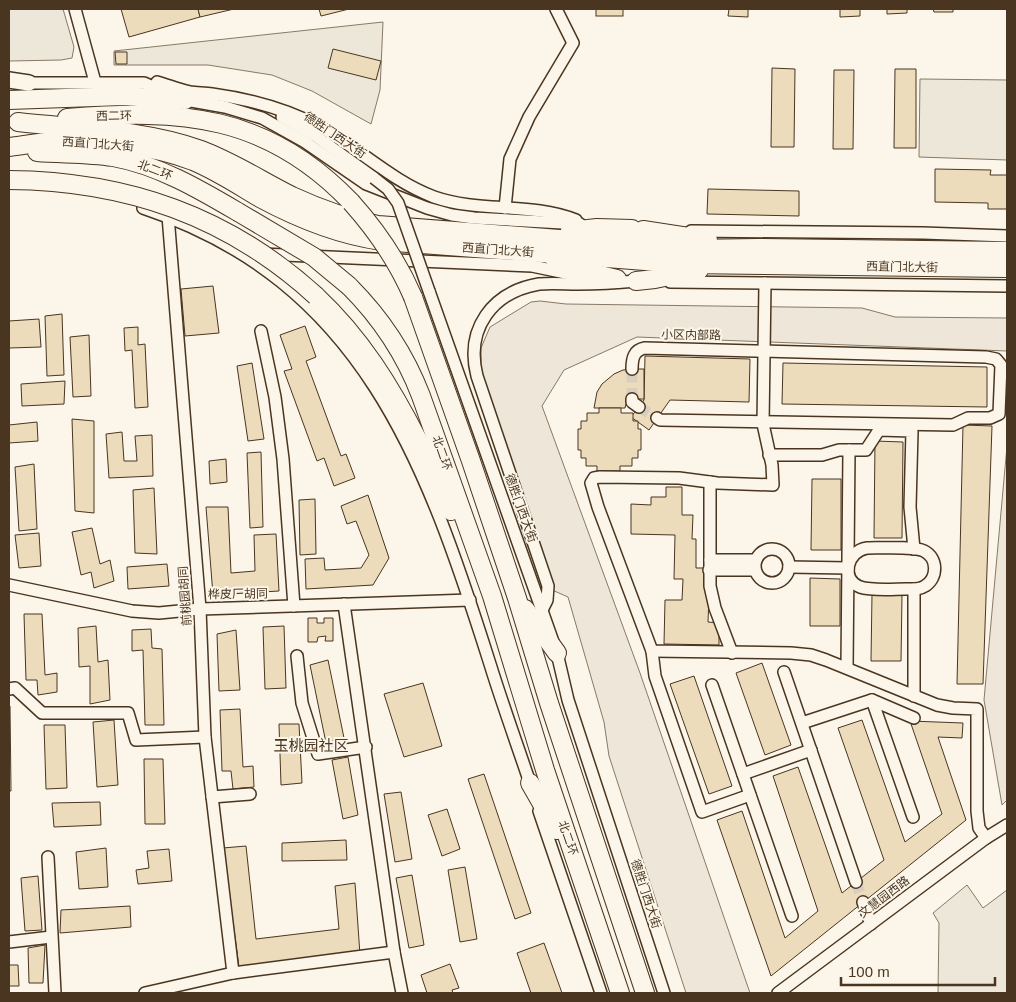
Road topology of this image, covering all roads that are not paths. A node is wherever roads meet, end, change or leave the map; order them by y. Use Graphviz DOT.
graph roads {
  1 [pos="75,9"];
  2 [pos="556,9"];
  3 [pos="9,82"];
  4 [pos="96,82"];
  5 [pos="136,82"];
  6 [pos="33,88"];
  7 [pos="123,96"];
  8 [pos="9,100"];
  9 [pos="184,100"];
  10 [pos="254,104"];
  11 [pos="14,122"];
  12 [pos="218,122"];
  13 [pos="9,148"];
  14 [pos="9,180"];
  15 [pos="9,188"];
  16 [pos="505,208"];
  17 [pos="168,216"];
  18 [pos="590,225"];
  19 [pos="637,230"];
  20 [pos="528,235"];
  21 [pos="1007,236"];
  22 [pos="758,248"];
  23 [pos="1007,251"];
  24 [pos="240,252"];
  25 [pos="534,252"];
  26 [pos="740,265"];
  27 [pos="1007,268"];
  28 [pos="617,279"];
  29 [pos="636,281"];
  30 [pos="765,283"];
  31 [pos="1007,286"];
  32 [pos="421,294"];
  33 [pos="261,332"];
  34 [pos="764,350"];
  35 [pos="632,369"];
  36 [pos="657,418"];
  37 [pos="763,421"];
  38 [pos="849,450"];
  39 [pos="769,454"];
  40 [pos="710,482"];
  41 [pos="914,549"];
  42 [pos="710,565"];
  43 [pos="756,565"];
  44 [pos="789,567"];
  45 [pos="848,568"];
  46 [pos="9,585"];
  47 [pos="914,589"];
  48 [pos="492,596"];
  49 [pos="517,598"];
  50 [pos="470,600"];
  51 [pos="344,604"];
  52 [pos="294,606"];
  53 [pos="200,609"];
  54 [pos="542,610"];
  55 [pos="652,651"];
  56 [pos="557,653"];
  57 [pos="732,653"];
  58 [pos="297,656"];
  59 [pos="847,668"];
  60 [pos="784,672"];
  61 [pos="712,685"];
  62 [pos="9,689"];
  63 [pos="914,696"];
  64 [pos="872,700"];
  65 [pos="914,718"];
  66 [pos="802,723"];
  67 [pos="206,737"];
  68 [pos="366,747"];
  69 [pos="811,750"];
  70 [pos="743,774"];
  71 [pos="530,782"];
  72 [pos="250,794"];
  73 [pos="750,795"];
  74 [pos="212,798"];
  75 [pos="913,816"];
  76 [pos="1007,825"];
  77 [pos="986,838"];
  78 [pos="48,856"];
  79 [pos="578,866"];
  80 [pos="856,882"];
  81 [pos="863,902"];
  82 [pos="792,916"];
  83 [pos="871,924"];
  84 [pos="51,937"];
  85 [pos="9,942"];
  86 [pos="394,952"];
  87 [pos="607,953"];
  88 [pos="232,973"];
  89 [pos="55,993"];
  90 [pos="145,993"];
  91 [pos="402,993"];
  92 [pos="601,993"];
  93 [pos="611,993"];
  94 [pos="620,993"];
  95 [pos="645,993"];
  96 [pos="664,993"];
  97 [pos="778,993"];
  1 -- 4 [label="street"];
  2 -- 16 [label="street"];
  3 -- 6 [label="main road"];
  4 -- 5 [label="street"];
  4 -- 6 [label="street"];
  5 -- 9 [label="street"];
  5 -- 10 [label="street"];
  6 -- 7 [label="highway"];
  6 -- 8 [label="highway"];
  7 -- 9 [label="highway"];
  7 -- 12 [label="highway"];
  9 -- 18 [label="street"];
  10 -- 16 [label="street"];
  10 -- 32 [label="street, 德胜门西大街, bridge"];
  11 -- 12 [label="highway, 西二环"];
  11 -- 20 [label="highway, 西直门北大街"];
  12 -- 32 [label="highway, 北二环, bridge"];
  13 -- 25 [label="highway, 西直门北大街"];
  13 -- 48 [label="highway, 北二环, bridge"];
  14 -- 48 [label="highway, bridge"];
  15 -- 17 [label="street"];
  16 -- 18 [label="street"];
  17 -- 24 [label="street"];
  17 -- 53 [label="street, 前桃园胡同"];
  18 -- 19 [label="street"];
  19 -- 20 [label="highway"];
  19 -- 21 [label="street"];
  19 -- 22 [label="highway"];
  20 -- 22 [label="highway, 西直门北大街"];
  22 -- 23 [label="highway, 西直门北大街"];
  24 -- 28 [label="street"];
  24 -- 50 [label="street"];
  25 -- 26 [label="highway, 西直门北大街"];
  25 -- 28 [label="highway"];
  26 -- 27 [label="highway, 西直门北大街"];
  26 -- 29 [label="highway"];
  28 -- 29 [label="street"];
  29 -- 30 [label="street, 西直门北大街"];
  29 -- 54 [label="street"];
  30 -- 31 [label="street, 西直门北大街"];
  30 -- 34 [label="street"];
  32 -- 49 [label="highway, 北二环"];
  32 -- 54 [label="street, 德胜门西大街"];
  33 -- 52 [label="street"];
  34 -- 35 [label="street, 小区内部路"];
  34 -- 37 [label="street"];
  34 -- 37 [label="street, 小区内部路"];
  36 -- 37 [label="street"];
  37 -- 39 [label="street"];
  38 -- 39 [label="street"];
  38 -- 41 [label="street"];
  38 -- 45 [label="street"];
  39 -- 40 [label="street"];
  40 -- 42 [label="street"];
  40 -- 55 [label="street"];
  41 -- 45 [label="street"];
  41 -- 47 [label="street"];
  42 -- 43 [label="street"];
  42 -- 57 [label="street"];
  43 -- 44 [label="street"];
  43 -- 44 [label="street"];
  44 -- 45 [label="street"];
  45 -- 47 [label="street"];
  45 -- 59 [label="street"];
  46 -- 53 [label="street, 桦皮厂胡同"];
  47 -- 63 [label="street"];
  48 -- 79 [label="highway, 北二环"];
  49 -- 56 [label="highway"];
  49 -- 95 [label="highway, 北二环"];
  50 -- 51 [label="street, 桦皮厂胡同"];
  50 -- 71 [label="street"];
  51 -- 52 [label="street, 桦皮厂胡同"];
  51 -- 68 [label="street"];
  52 -- 53 [label="street, 桦皮厂胡同"];
  53 -- 67 [label="street, 前桃园胡同"];
  54 -- 56 [label="street, 德胜门西大街"];
  55 -- 57 [label="street"];
  55 -- 73 [label="street"];
  56 -- 96 [label="street, 德胜门西大街"];
  57 -- 59 [label="street"];
  58 -- 68 [label="street"];
  59 -- 63 [label="street"];
  60 -- 66 [label="street"];
  61 -- 70 [label="street"];
  62 -- 67 [label="street"];
  63 -- 77 [label="street"];
  64 -- 65 [label="street"];
  64 -- 66 [label="street"];
  64 -- 75 [label="street"];
  66 -- 69 [label="street"];
  67 -- 74 [label="street, 前桃园胡同"];
  68 -- 86 [label="street"];
  69 -- 70 [label="street"];
  69 -- 80 [label="street"];
  70 -- 73 [label="street"];
  71 -- 79 [label="highway"];
  71 -- 92 [label="street"];
  72 -- 74 [label="street"];
  73 -- 82 [label="street"];
  74 -- 88 [label="street, 前桃园胡同"];
  76 -- 77 [label="street, 文慧园西路"];
  77 -- 83 [label="street, 文慧园西路"];
  78 -- 84 [label="street"];
  79 -- 87 [label="highway, 北二环"];
  81 -- 83 [label="street"];
  83 -- 97 [label="street, 文慧园西路"];
  84 -- 85 [label="street"];
  84 -- 89 [label="street"];
  86 -- 88 [label="street"];
  86 -- 91 [label="street"];
  87 -- 93 [label="highway"];
  87 -- 94 [label="highway, 北二环"];
  88 -- 90 [label="street"];
}
